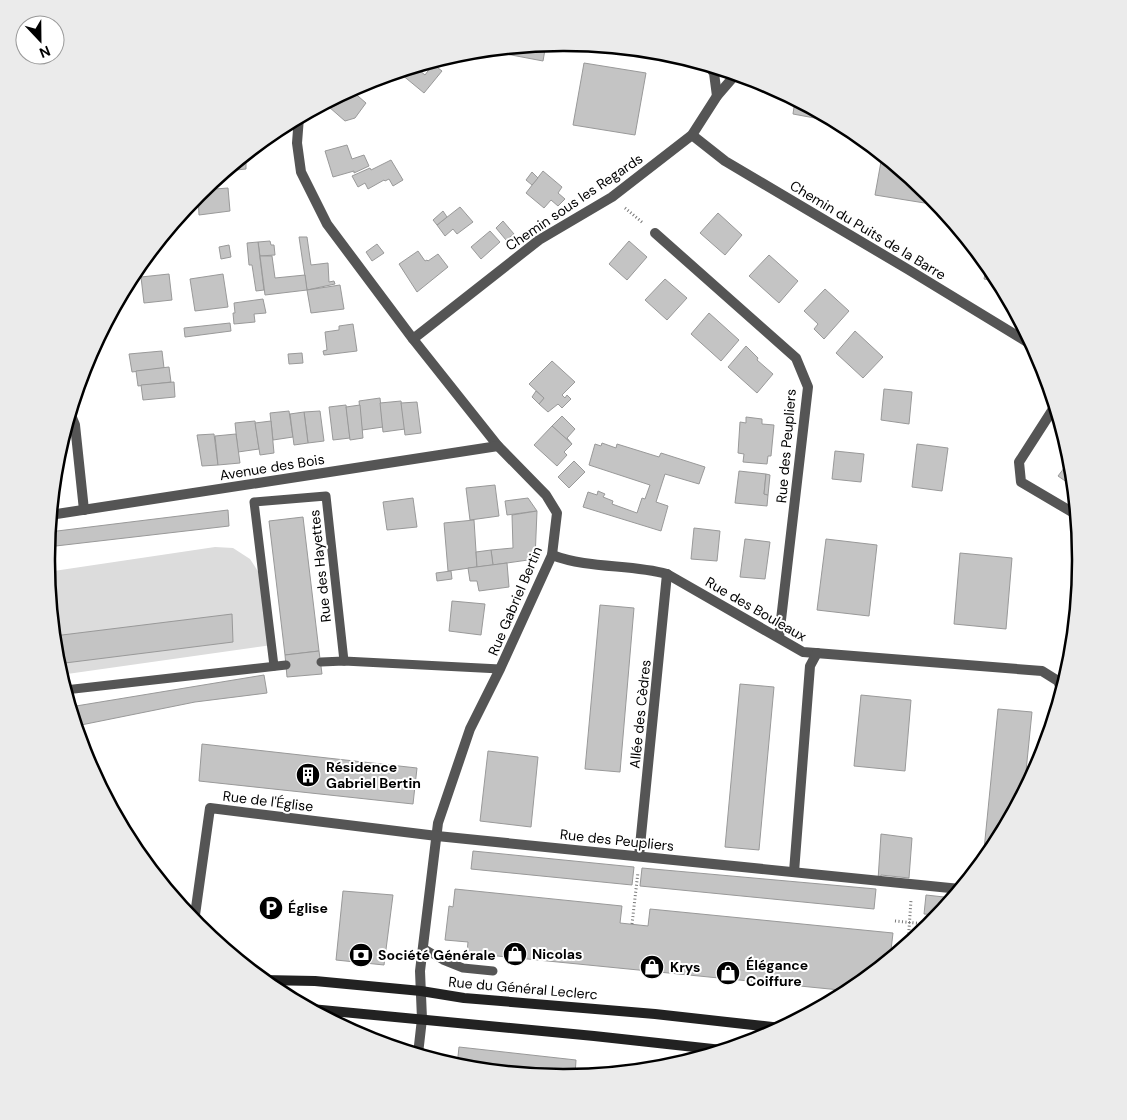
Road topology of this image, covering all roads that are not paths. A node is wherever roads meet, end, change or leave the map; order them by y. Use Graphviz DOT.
graph roads {
  1 [pos="714,74"];
  2 [pos="731,80"];
  3 [pos="717,96"];
  4 [pos="299,125"];
  5 [pos="692,135"];
  6 [pos="655,233"];
  7 [pos="413,339"];
  8 [pos="1022,339"];
  9 [pos="1050,413"];
  10 [pos="74,422"];
  11 [pos="498,446"];
  12 [pos="84,510"];
  13 [pos="1070,512"];
  14 [pos="57,514"];
  15 [pos="552,555"];
  16 [pos="667,574"];
  17 [pos="779,637"];
  18 [pos="817,653"];
  19 [pos="344,661"];
  20 [pos="321,662"];
  21 [pos="286,665"];
  22 [pos="274,666"];
  23 [pos="500,669"];
  24 [pos="1057,681"];
  25 [pos="71,689"];
  26 [pos="437,836"];
  27 [pos="639,856"];
  28 [pos="794,872"];
  29 [pos="952,887"];
  30 [pos="196,911"];
  31 [pos="423,948"];
  32 [pos="493,972"];
  33 [pos="277,980"];
  34 [pos="421,991"];
  35 [pos="328,1011"];
  36 [pos="422,1020"];
  37 [pos="766,1026"];
  38 [pos="419,1047"];
  39 [pos="705,1048"];
  1 -- 3 [label="street"];
  2 -- 3 [label="street, Chemin sous les Regards"];
  3 -- 5 [label="street, Chemin sous les Regards"];
  4 -- 7 [label="street, Rue Gabriel Bertin"];
  5 -- 7 [label="street, Chemin sous les Regards"];
  5 -- 8 [label="street, Chemin du Puits de la Barre"];
  6 -- 17 [label="street, Rue des Peupliers"];
  7 -- 11 [label="street, Rue Gabriel Bertin"];
  9 -- 13 [label="street"];
  10 -- 12 [label="street"];
  11 -- 12 [label="street, Avenue des Bois"];
  11 -- 15 [label="street, Rue Gabriel Bertin"];
  12 -- 14 [label="street, Avenue des Bois"];
  15 -- 16 [label="street, Rue des Bouleaux"];
  15 -- 23 [label="street, Rue Gabriel Bertin"];
  16 -- 17 [label="street, Rue des Bouleaux"];
  16 -- 27 [label="street, Allée des Cèdres"];
  17 -- 18 [label="street, Rue des Bouleaux"];
  18 -- 24 [label="street, Rue des Bouleaux"];
  18 -- 28 [label="street"];
  19 -- 20 [label="lane"];
  19 -- 22 [label="lane, Rue des Hayettes"];
  19 -- 23 [label="lane"];
  21 -- 22 [label="lane"];
  22 -- 25 [label="lane"];
  23 -- 26 [label="street, Rue Gabriel Bertin"];
  26 -- 27 [label="street, Rue des Peupliers"];
  26 -- 30 [label="street, Rue de l'Église"];
  26 -- 31 [label="street, Rue Gabriel Bertin"];
  27 -- 28 [label="street, Rue des Peupliers"];
  28 -- 29 [label="street, Rue des Peupliers"];
  31 -- 32 [label="lane"];
  31 -- 34 [label="street, Rue Gabriel Bertin"];
  33 -- 34 [label="main road, Rue du Général Leclerc"];
  34 -- 36 [label="street, Rue Gabriel Bertin"];
  34 -- 37 [label="main road, Rue du Général Leclerc"];
  35 -- 36 [label="main road"];
  36 -- 38 [label="street, Rue Gabriel Bertin"];
  36 -- 39 [label="main road"];
}
